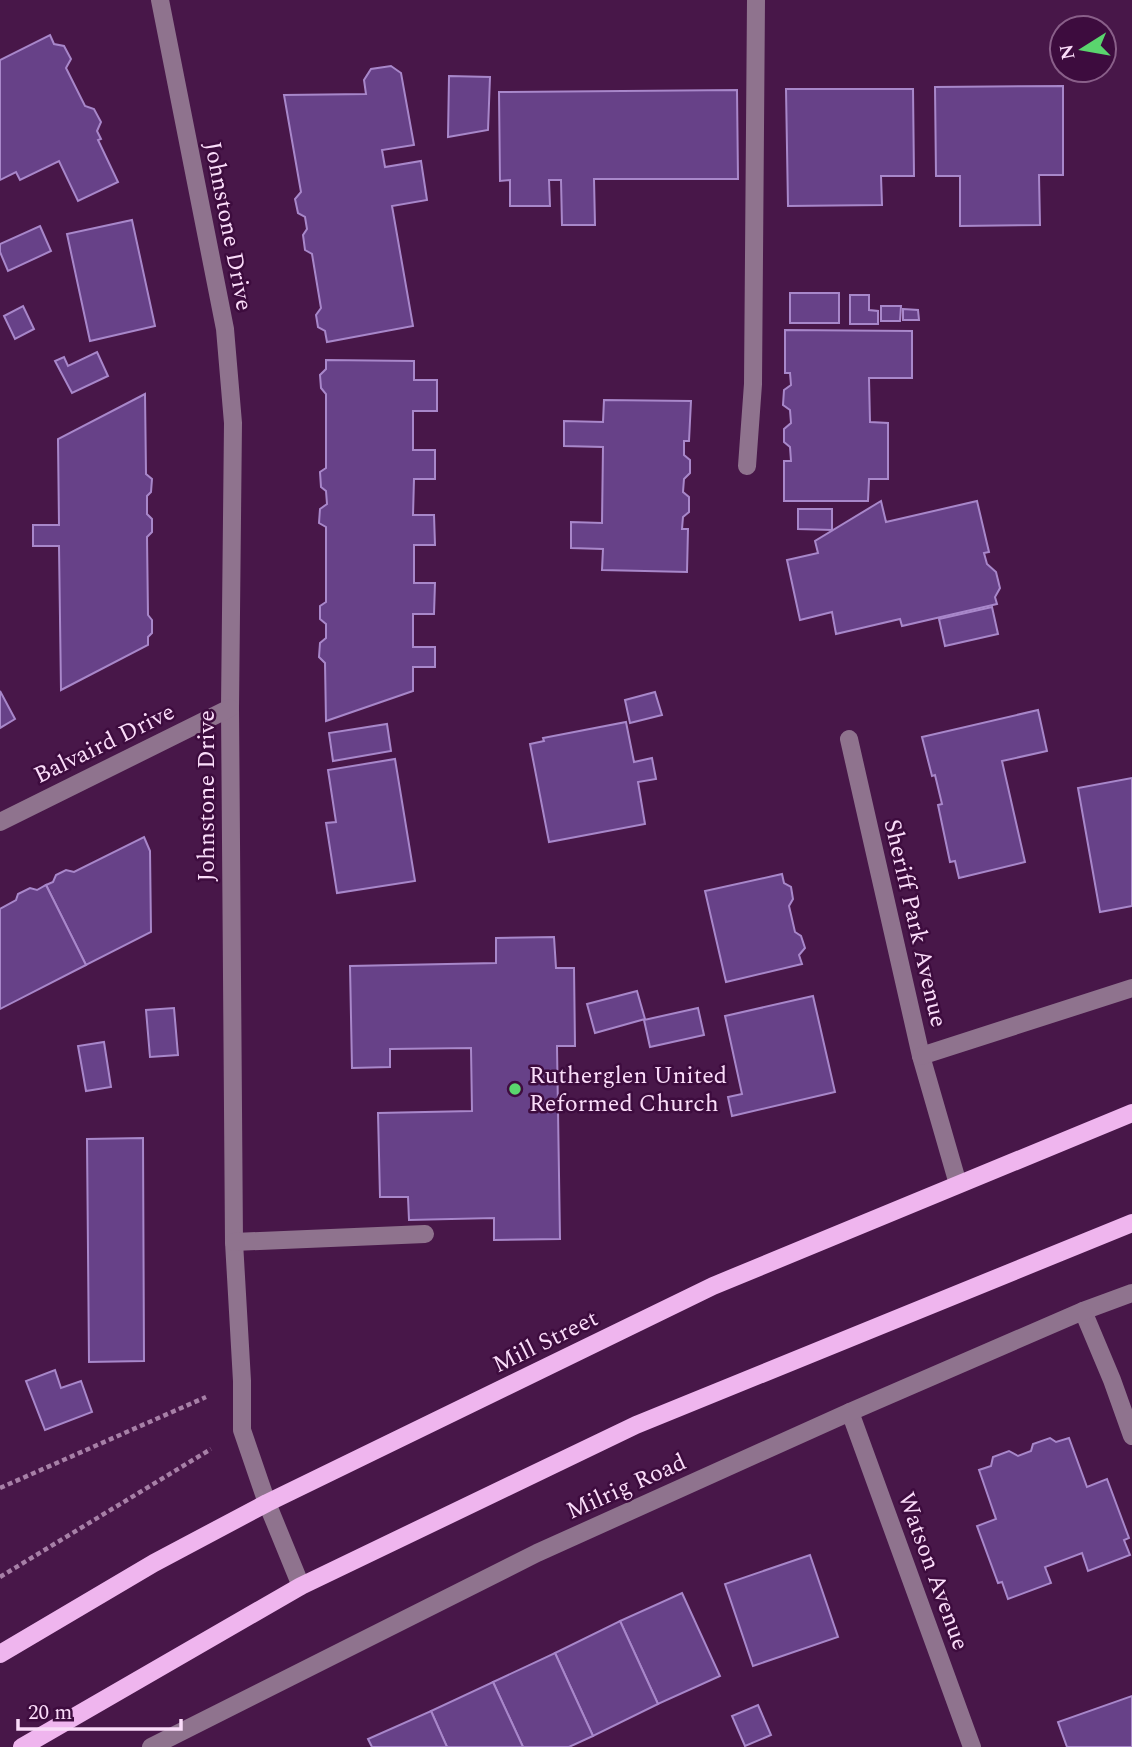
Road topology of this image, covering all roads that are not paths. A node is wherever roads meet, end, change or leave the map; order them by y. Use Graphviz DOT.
graph roads {
  1 [pos="160,0"];
  2 [pos="756,0"];
  3 [pos="747,466"];
  4 [pos="230,708"];
  5 [pos="849,739"];
  6 [pos="0,822"];
  7 [pos="1132,988"];
  8 [pos="921,1056"];
  9 [pos="1132,1114"];
  10 [pos="958,1184"];
  11 [pos="1132,1223"];
  12 [pos="425,1234"];
  13 [pos="234,1242"];
  14 [pos="1132,1293"];
  15 [pos="1083,1311"];
  16 [pos="849,1412"];
  17 [pos="1132,1436"];
  18 [pos="267,1503"];
  19 [pos="301,1587"];
  20 [pos="0,1654"];
  21 [pos="22,1747"];
  22 [pos="151,1747"];
  23 [pos="972,1747"];
  1 -- 4 [label="street, Johnstone Drive"];
  2 -- 3 [label="street"];
  4 -- 6 [label="street, Balvaird Drive"];
  4 -- 13 [label="street, Johnstone Drive"];
  5 -- 8 [label="street, Sheriff Park Avenue"];
  7 -- 8 [label="street"];
  8 -- 10 [label="street, Sheriff Park Avenue"];
  9 -- 10 [label="main road, Mill Street"];
  10 -- 18 [label="main road, Mill Street"];
  11 -- 19 [label="main road"];
  12 -- 13 [label="street"];
  13 -- 18 [label="street, Johnstone Drive"];
  14 -- 15 [label="street, Milrig Road"];
  15 -- 16 [label="street, Milrig Road"];
  15 -- 17 [label="street"];
  16 -- 22 [label="street, Milrig Road"];
  16 -- 23 [label="street, Watson Avenue"];
  18 -- 19 [label="street, Johnstone Drive"];
  18 -- 20 [label="main road, Mill Street"];
  19 -- 21 [label="main road"];
}
